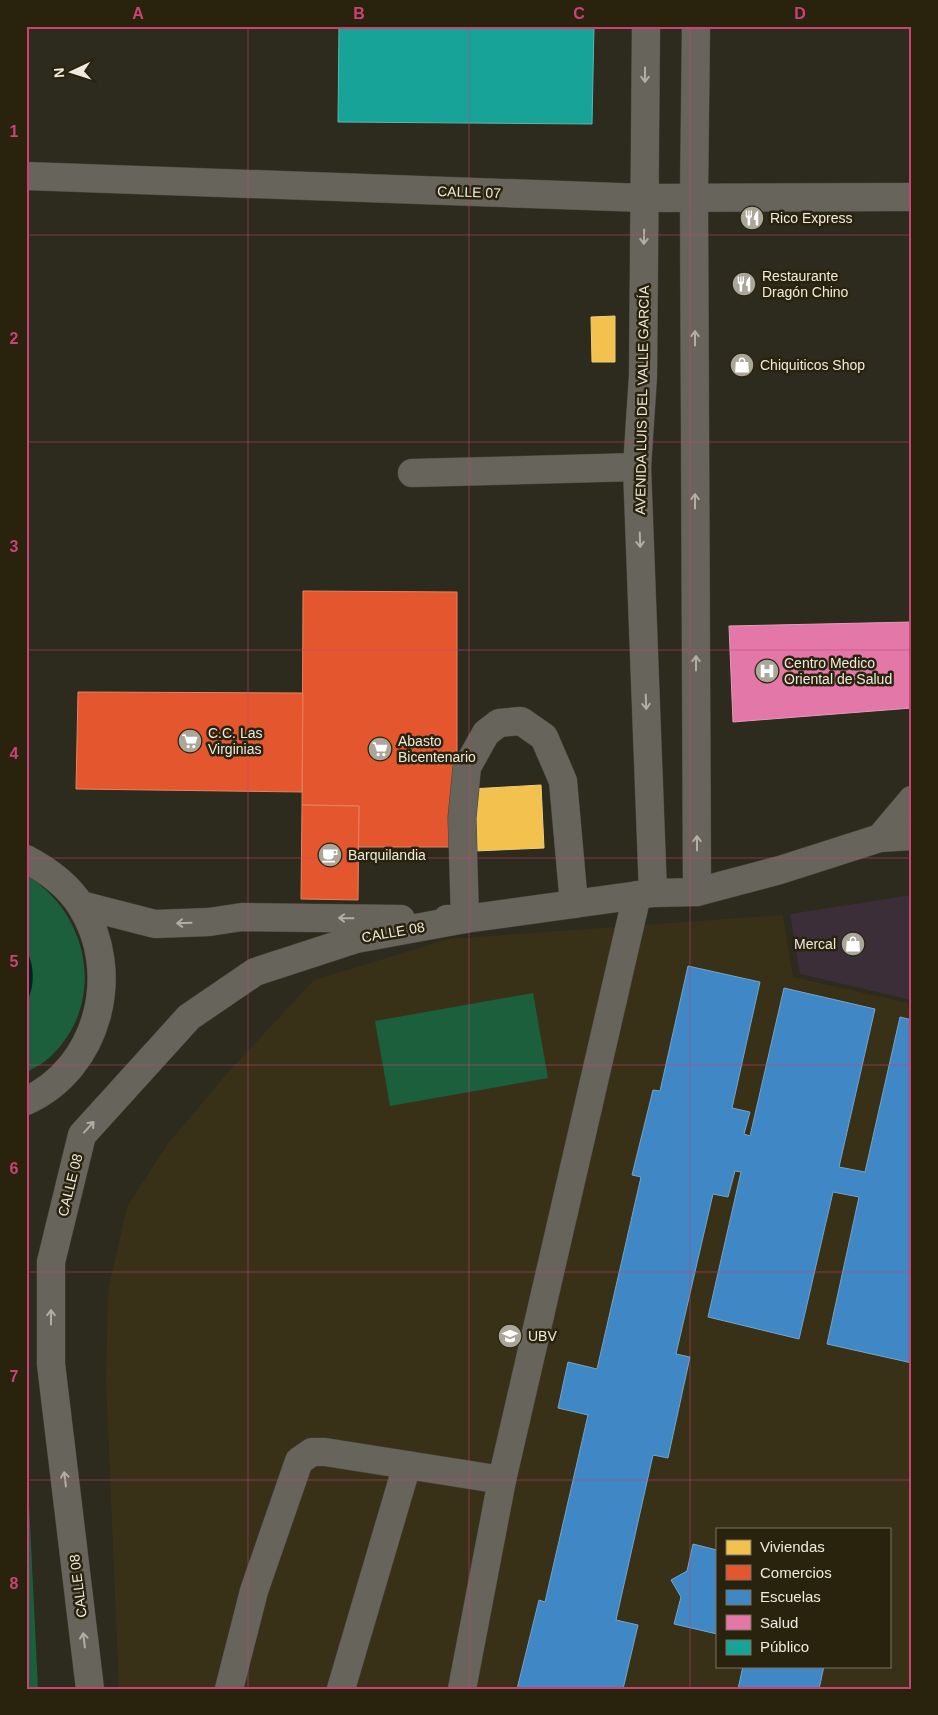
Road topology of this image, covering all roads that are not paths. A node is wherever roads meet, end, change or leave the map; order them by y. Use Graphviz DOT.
graph roads {
  1 [pos="646,26"];
  2 [pos="696,26"];
  3 [pos="26,176"];
  4 [pos="694,197"];
  5 [pos="912,197"];
  6 [pos="645,198"];
  7 [pos="637,467"];
  8 [pos="412,473"];
  9 [pos="912,800"];
  10 [pos="912,836"];
  11 [pos="880,838"];
  12 [pos="26,859"];
  13 [pos="697,892"];
  14 [pos="645,894"];
  15 [pos="574,904"];
  16 [pos="81,905"];
  17 [pos="465,919"];
  18 [pos="34,1098"];
  19 [pos="26,1124"];
  20 [pos="407,1465"];
  21 [pos="502,1480"];
  22 [pos="90,1689"];
  23 [pos="229,1689"];
  24 [pos="340,1689"];
  25 [pos="462,1689"];
  1 -- 6 [label="street, AVENIDA LUIS DEL VALLE GARCÍA, one-way"];
  2 -- 4 [label="street"];
  3 -- 6 [label="street, CALLE 07"];
  4 -- 5 [label="street, CALLE 07"];
  4 -- 6 [label="street, CALLE 07"];
  13 -- 4 [label="street, one-way"];
  6 -- 7 [label="street, AVENIDA LUIS DEL VALLE GARCÍA, one-way"];
  7 -- 8 [label="street"];
  7 -- 14 [label="street, AVENIDA LUIS DEL VALLE GARCÍA, one-way"];
  9 -- 11 [label="street"];
  10 -- 11 [label="street"];
  11 -- 13 [label="street"];
  12 -- 16 [label="street"];
  13 -- 14 [label="street"];
  14 -- 15 [label="street"];
  14 -- 21 [label="street, AVENIDA LUIS DEL VALLE GARCÍA"];
  15 -- 17 [label="street"];
  15 -- 17 [label="street"];
  17 -- 16 [label="street, one-way"];
  16 -- 18 [label="street"];
  22 -- 17 [label="street, CALLE 08, one-way"];
  18 -- 19 [label="street"];
  20 -- 21 [label="street"];
  20 -- 23 [label="street"];
  20 -- 24 [label="street"];
  21 -- 25 [label="street, AVENIDA LUIS DEL VALLE GARCÍA"];
}
